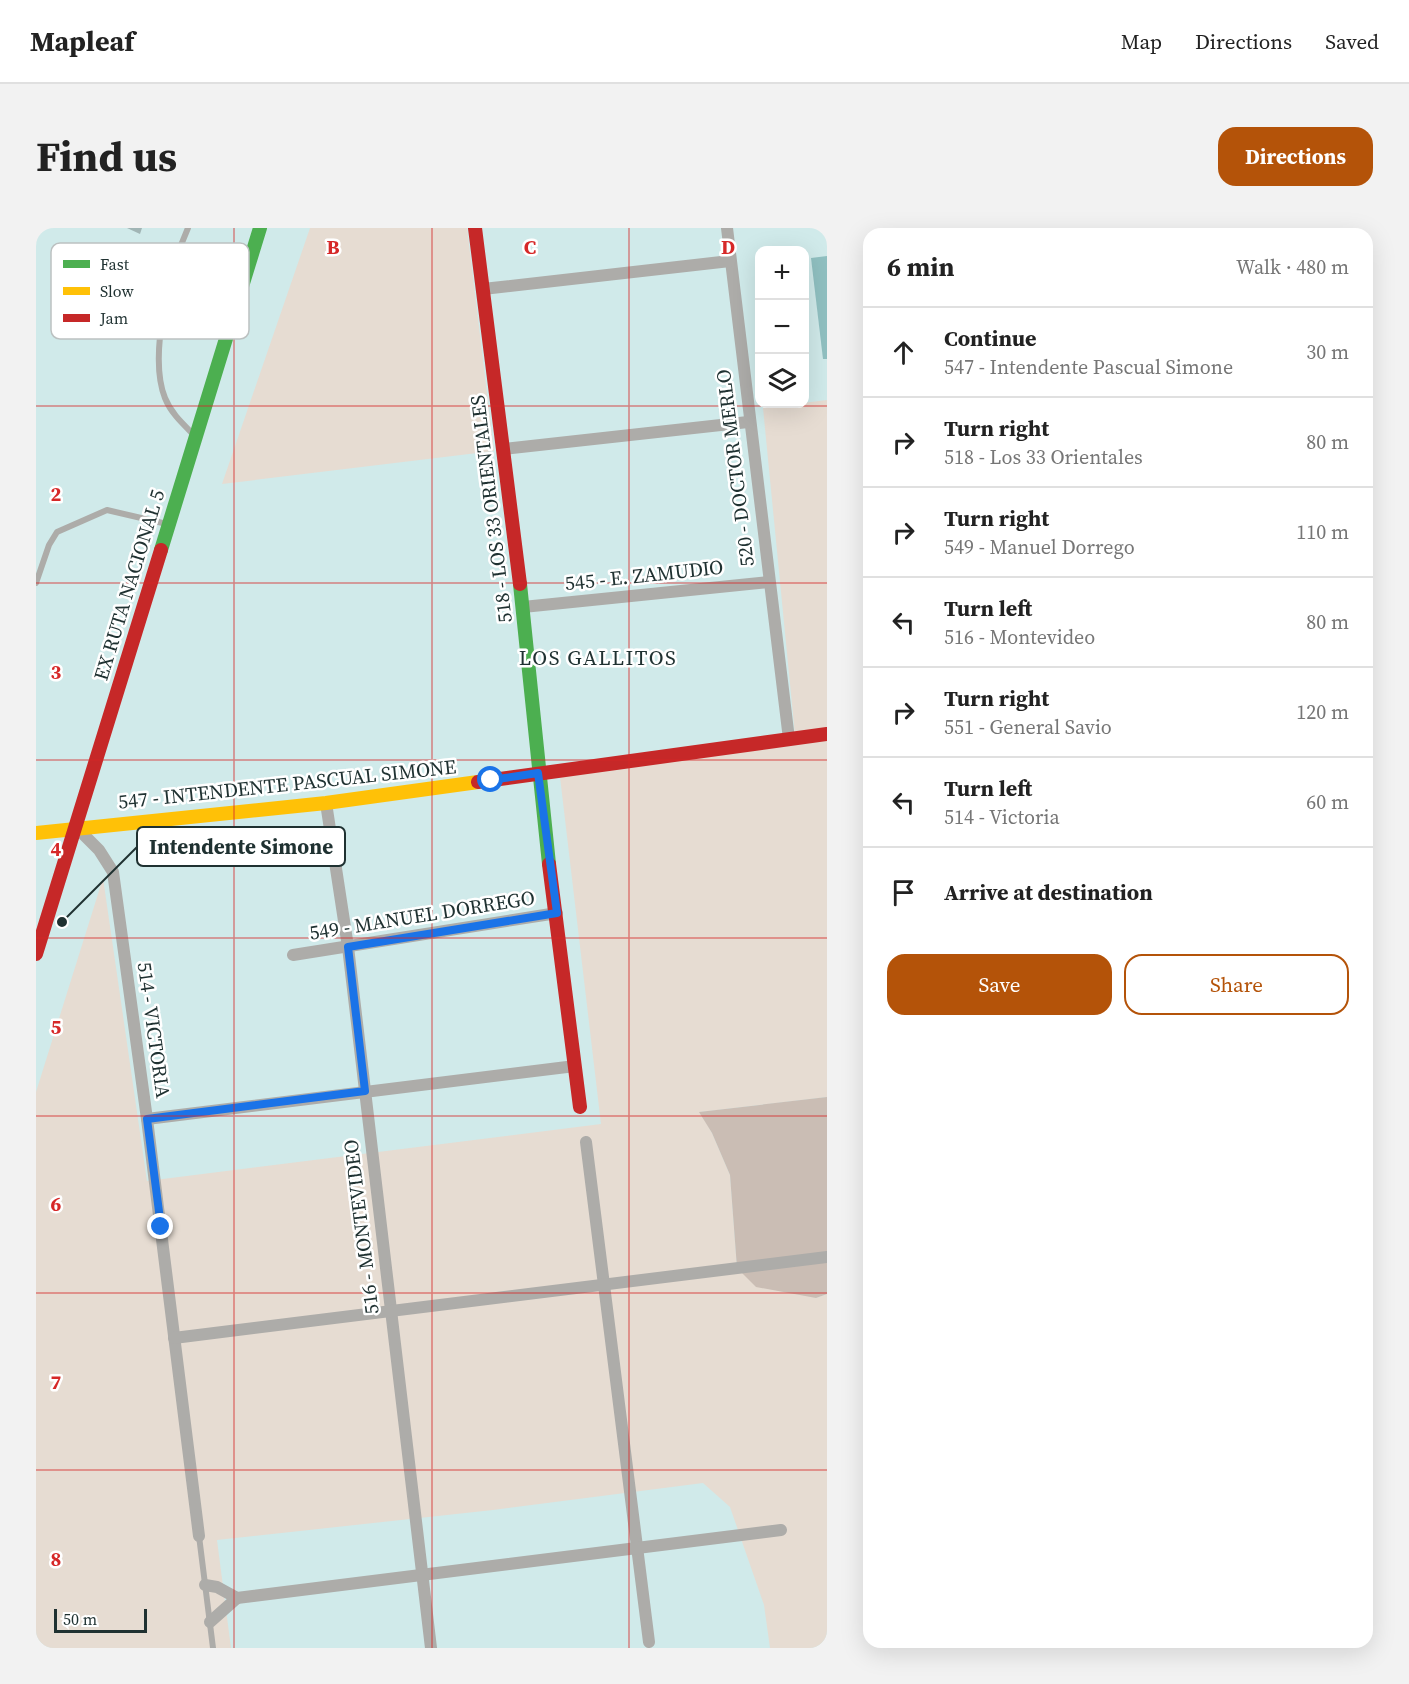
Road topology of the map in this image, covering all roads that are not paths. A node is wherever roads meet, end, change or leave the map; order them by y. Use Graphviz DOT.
graph roads {
  1 [pos="188,228"];
  2 [pos="260,228"];
  3 [pos="476,228"];
  4 [pos="727,228"];
  5 [pos="184,243"];
  6 [pos="730,261"];
  7 [pos="249,262"];
  8 [pos="483,289"];
  9 [pos="159,339"];
  10 [pos="225,339"];
  11 [pos="748,422"];
  12 [pos="194,435"];
  13 [pos="503,449"];
  14 [pos="167,524"];
  15 [pos="768,582"];
  16 [pos="36,583"];
  17 [pos="523,607"];
  18 [pos="827,734"];
  19 [pos="789,739"];
  20 [pos="538,773"];
  21 [pos="326,803"];
  22 [pos="76,827"];
  23 [pos="36,832"];
  24 [pos="557,913"];
  25 [pos="348,947"];
  26 [pos="36,954"];
  27 [pos="293,955"];
  28 [pos="575,1066"];
  29 [pos="365,1091"];
  30 [pos="580,1107"];
  31 [pos="147,1119"];
  32 [pos="586,1142"];
  33 [pos="827,1257"];
  34 [pos="604,1285"];
  35 [pos="391,1311"];
  36 [pos="174,1338"];
  37 [pos="781,1530"];
  38 [pos="199,1536"];
  39 [pos="637,1548"];
  40 [pos="423,1575"];
  41 [pos="205,1585"];
  42 [pos="237,1598"];
  43 [pos="210,1622"];
  44 [pos="648,1642"];
  45 [pos="213,1648"];
  46 [pos="432,1648"];
  1 -- 5 [label="lane"];
  2 -- 7 [label="street, EX RUTA NACIONAL 5"];
  3 -- 8 [label="street, 518 - LOS 33 ORIENTALES"];
  4 -- 6 [label="street, 520 - DOCTOR MERLO"];
  6 -- 8 [label="street"];
  6 -- 11 [label="street, 520 - DOCTOR MERLO"];
  8 -- 13 [label="street, 518 - LOS 33 ORIENTALES"];
  9 -- 12 [label="lane"];
  10 -- 12 [label="street, EX RUTA NACIONAL 5"];
  11 -- 13 [label="street"];
  11 -- 15 [label="street, 520 - DOCTOR MERLO"];
  12 -- 14 [label="street, EX RUTA NACIONAL 5"];
  13 -- 17 [label="street, 518 - LOS 33 ORIENTALES"];
  14 -- 16 [label="lane"];
  14 -- 22 [label="street, EX RUTA NACIONAL 5"];
  15 -- 17 [label="street, 545 - E. ZAMUDIO"];
  15 -- 19 [label="street, 520 - DOCTOR MERLO"];
  17 -- 20 [label="street, 518 - LOS 33 ORIENTALES"];
  18 -- 19 [label="street, 547 - INTENDENTE PASCUAL SIMONE"];
  19 -- 20 [label="street, 547 - INTENDENTE PASCUAL SIMONE"];
  20 -- 21 [label="street, 547 - INTENDENTE PASCUAL SIMONE"];
  20 -- 24 [label="street, 518 - LOS 33 ORIENTALES"];
  21 -- 22 [label="street, 547 - INTENDENTE PASCUAL SIMONE"];
  21 -- 25 [label="street, 516 - MONTEVIDEO"];
  22 -- 23 [label="street, 547 - INTENDENTE PASCUAL SIMONE"];
  22 -- 26 [label="street, EX RUTA NACIONAL 5"];
  22 -- 31 [label="street, 514 - VICTORIA"];
  24 -- 25 [label="street, 549 - MANUEL DORREGO"];
  24 -- 28 [label="street, 518 - LOS 33 ORIENTALES"];
  25 -- 27 [label="street, 549 - MANUEL DORREGO"];
  25 -- 29 [label="street, 516 - MONTEVIDEO"];
  28 -- 29 [label="street"];
  28 -- 30 [label="street, 518 - LOS 33 ORIENTALES"];
  29 -- 31 [label="street"];
  29 -- 35 [label="street, 516 - MONTEVIDEO"];
  31 -- 36 [label="street, 514 - VICTORIA"];
  32 -- 34 [label="street"];
  33 -- 34 [label="street"];
  34 -- 35 [label="street"];
  34 -- 39 [label="street"];
  35 -- 36 [label="street"];
  35 -- 40 [label="street, 516 - MONTEVIDEO"];
  36 -- 38 [label="street, 514 - VICTORIA"];
  37 -- 39 [label="street"];
  38 -- 41 [label="lane"];
  39 -- 40 [label="street"];
  39 -- 44 [label="street"];
  40 -- 42 [label="street"];
  40 -- 46 [label="street, 516 - MONTEVIDEO"];
  41 -- 42 [label="street"];
  41 -- 43 [label="lane"];
  42 -- 43 [label="street"];
  43 -- 45 [label="lane"];
}
